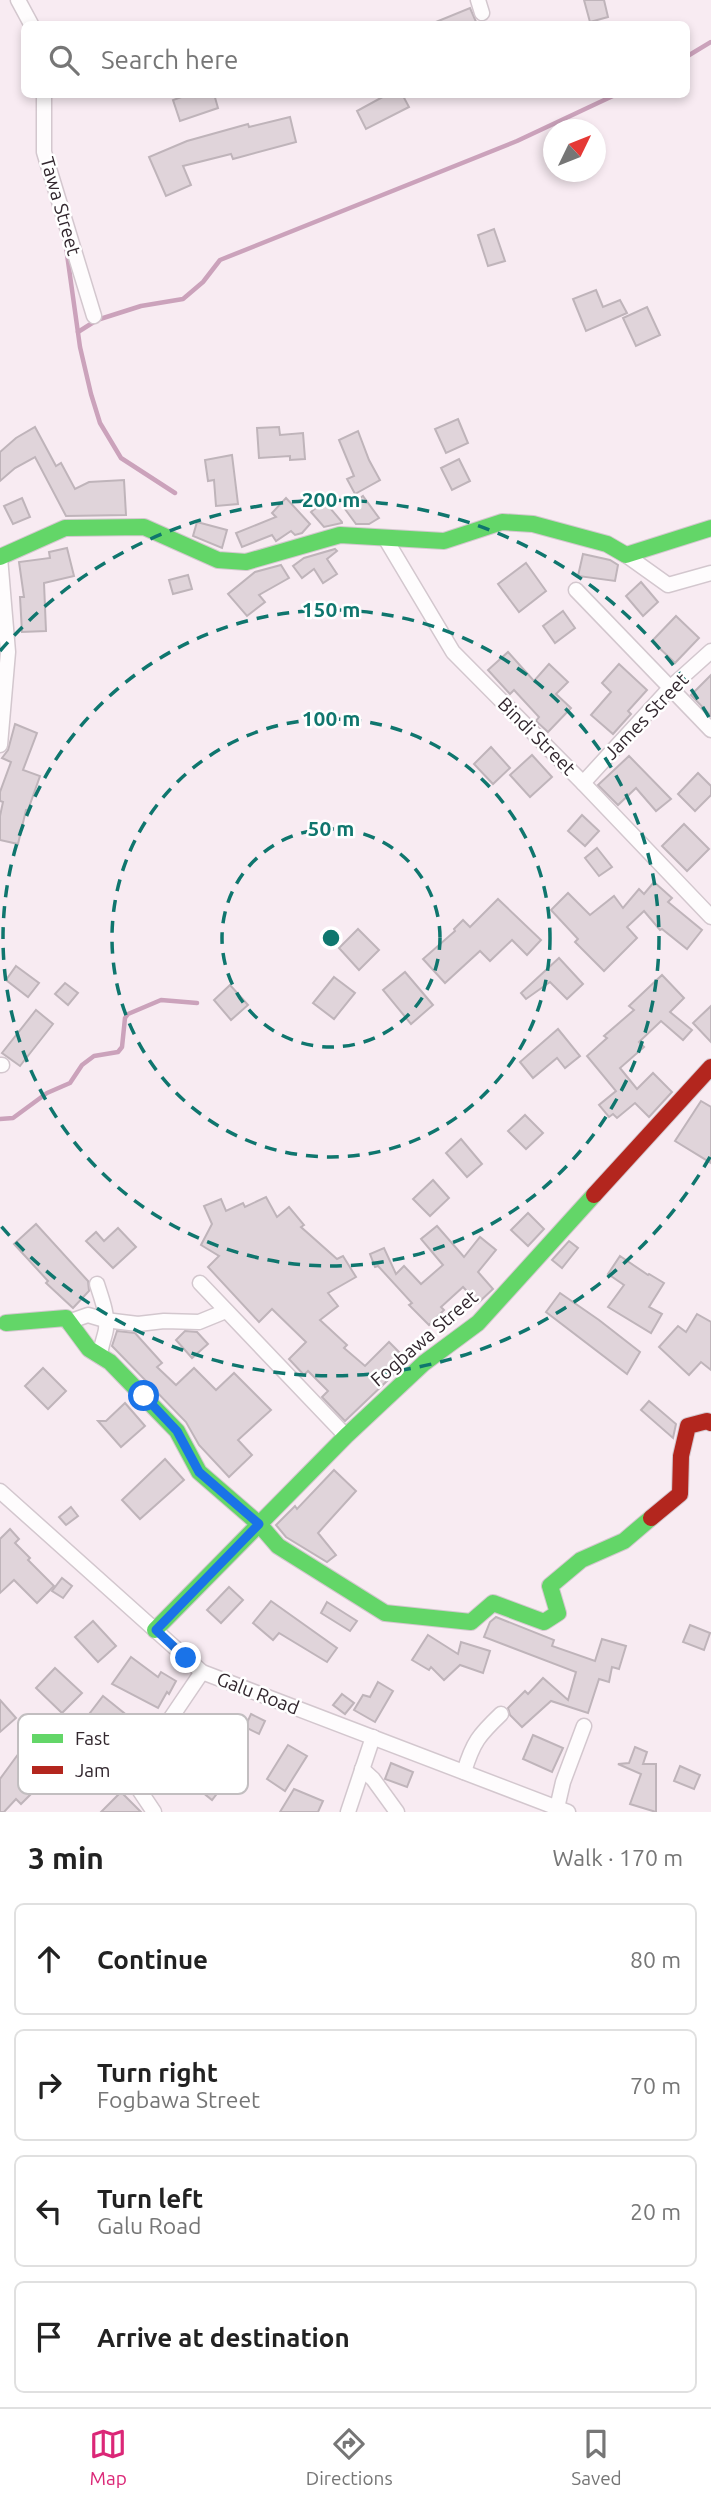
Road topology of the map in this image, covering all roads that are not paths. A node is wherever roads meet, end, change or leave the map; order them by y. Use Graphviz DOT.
graph roads {
  1 [pos="19,0"];
  2 [pos="30,21"];
  3 [pos="44,98"];
  4 [pos="94,316"];
  5 [pos="711,528"];
  6 [pos="385,538"];
  7 [pos="626,555"];
  8 [pos="0,557"];
  9 [pos="711,573"];
  10 [pos="576,590"];
  11 [pos="711,650"];
  12 [pos="671,687"];
  13 [pos="711,730"];
  14 [pos="0,745"];
  15 [pos="583,783"];
  16 [pos="711,917"];
  17 [pos="711,1067"];
  18 [pos="200,1283"];
  19 [pos="97,1284"];
  20 [pos="226,1311"];
  21 [pos="105,1320"];
  22 [pos="6,1322"];
  23 [pos="68,1322"];
  24 [pos="100,1356"];
  25 [pos="711,1423"];
  26 [pos="346,1436"];
  27 [pos="0,1491"];
  28 [pos="259,1524"];
  29 [pos="156,1630"];
  30 [pos="202,1672"];
  31 [pos="174,1714"];
  32 [pos="501,1714"];
  33 [pos="584,1726"];
  34 [pos="373,1737"];
  35 [pos="362,1769"];
  36 [pos="464,1772"];
  37 [pos="142,1794"];
  38 [pos="562,1810"];
  39 [pos="154,1812"];
  40 [pos="348,1812"];
  41 [pos="397,1812"];
  1 -- 2 [label="street"];
  3 -- 4 [label="street, Tawa Street"];
  5 -- 7 [label="street"];
  6 -- 7 [label="street"];
  6 -- 8 [label="street"];
  6 -- 15 [label="street, Bindi Street"];
  7 -- 9 [label="street"];
  8 -- 14 [label="street"];
  10 -- 12 [label="street"];
  11 -- 12 [label="street, James Street"];
  12 -- 13 [label="street"];
  12 -- 15 [label="street, James Street"];
  15 -- 16 [label="street, Bindi Street"];
  17 -- 26 [label="street, Fogbawa Street"];
  18 -- 20 [label="street"];
  19 -- 21 [label="street"];
  20 -- 21 [label="street"];
  20 -- 26 [label="street"];
  21 -- 23 [label="street"];
  21 -- 24 [label="street"];
  22 -- 23 [label="street"];
  23 -- 24 [label="street"];
  24 -- 28 [label="street"];
  25 -- 28 [label="street"];
  26 -- 28 [label="street, Fogbawa Street"];
  27 -- 29 [label="street, Galu Road"];
  28 -- 29 [label="street, Fogbawa Street"];
  29 -- 30 [label="street, Galu Road"];
  30 -- 31 [label="street"];
  30 -- 34 [label="street, Galu Road"];
  32 -- 36 [label="street"];
  33 -- 38 [label="street"];
  34 -- 35 [label="street"];
  34 -- 36 [label="street, Galu Road"];
  35 -- 40 [label="street"];
  35 -- 41 [label="street"];
  36 -- 38 [label="street, Galu Road"];
  37 -- 39 [label="street"];
}
